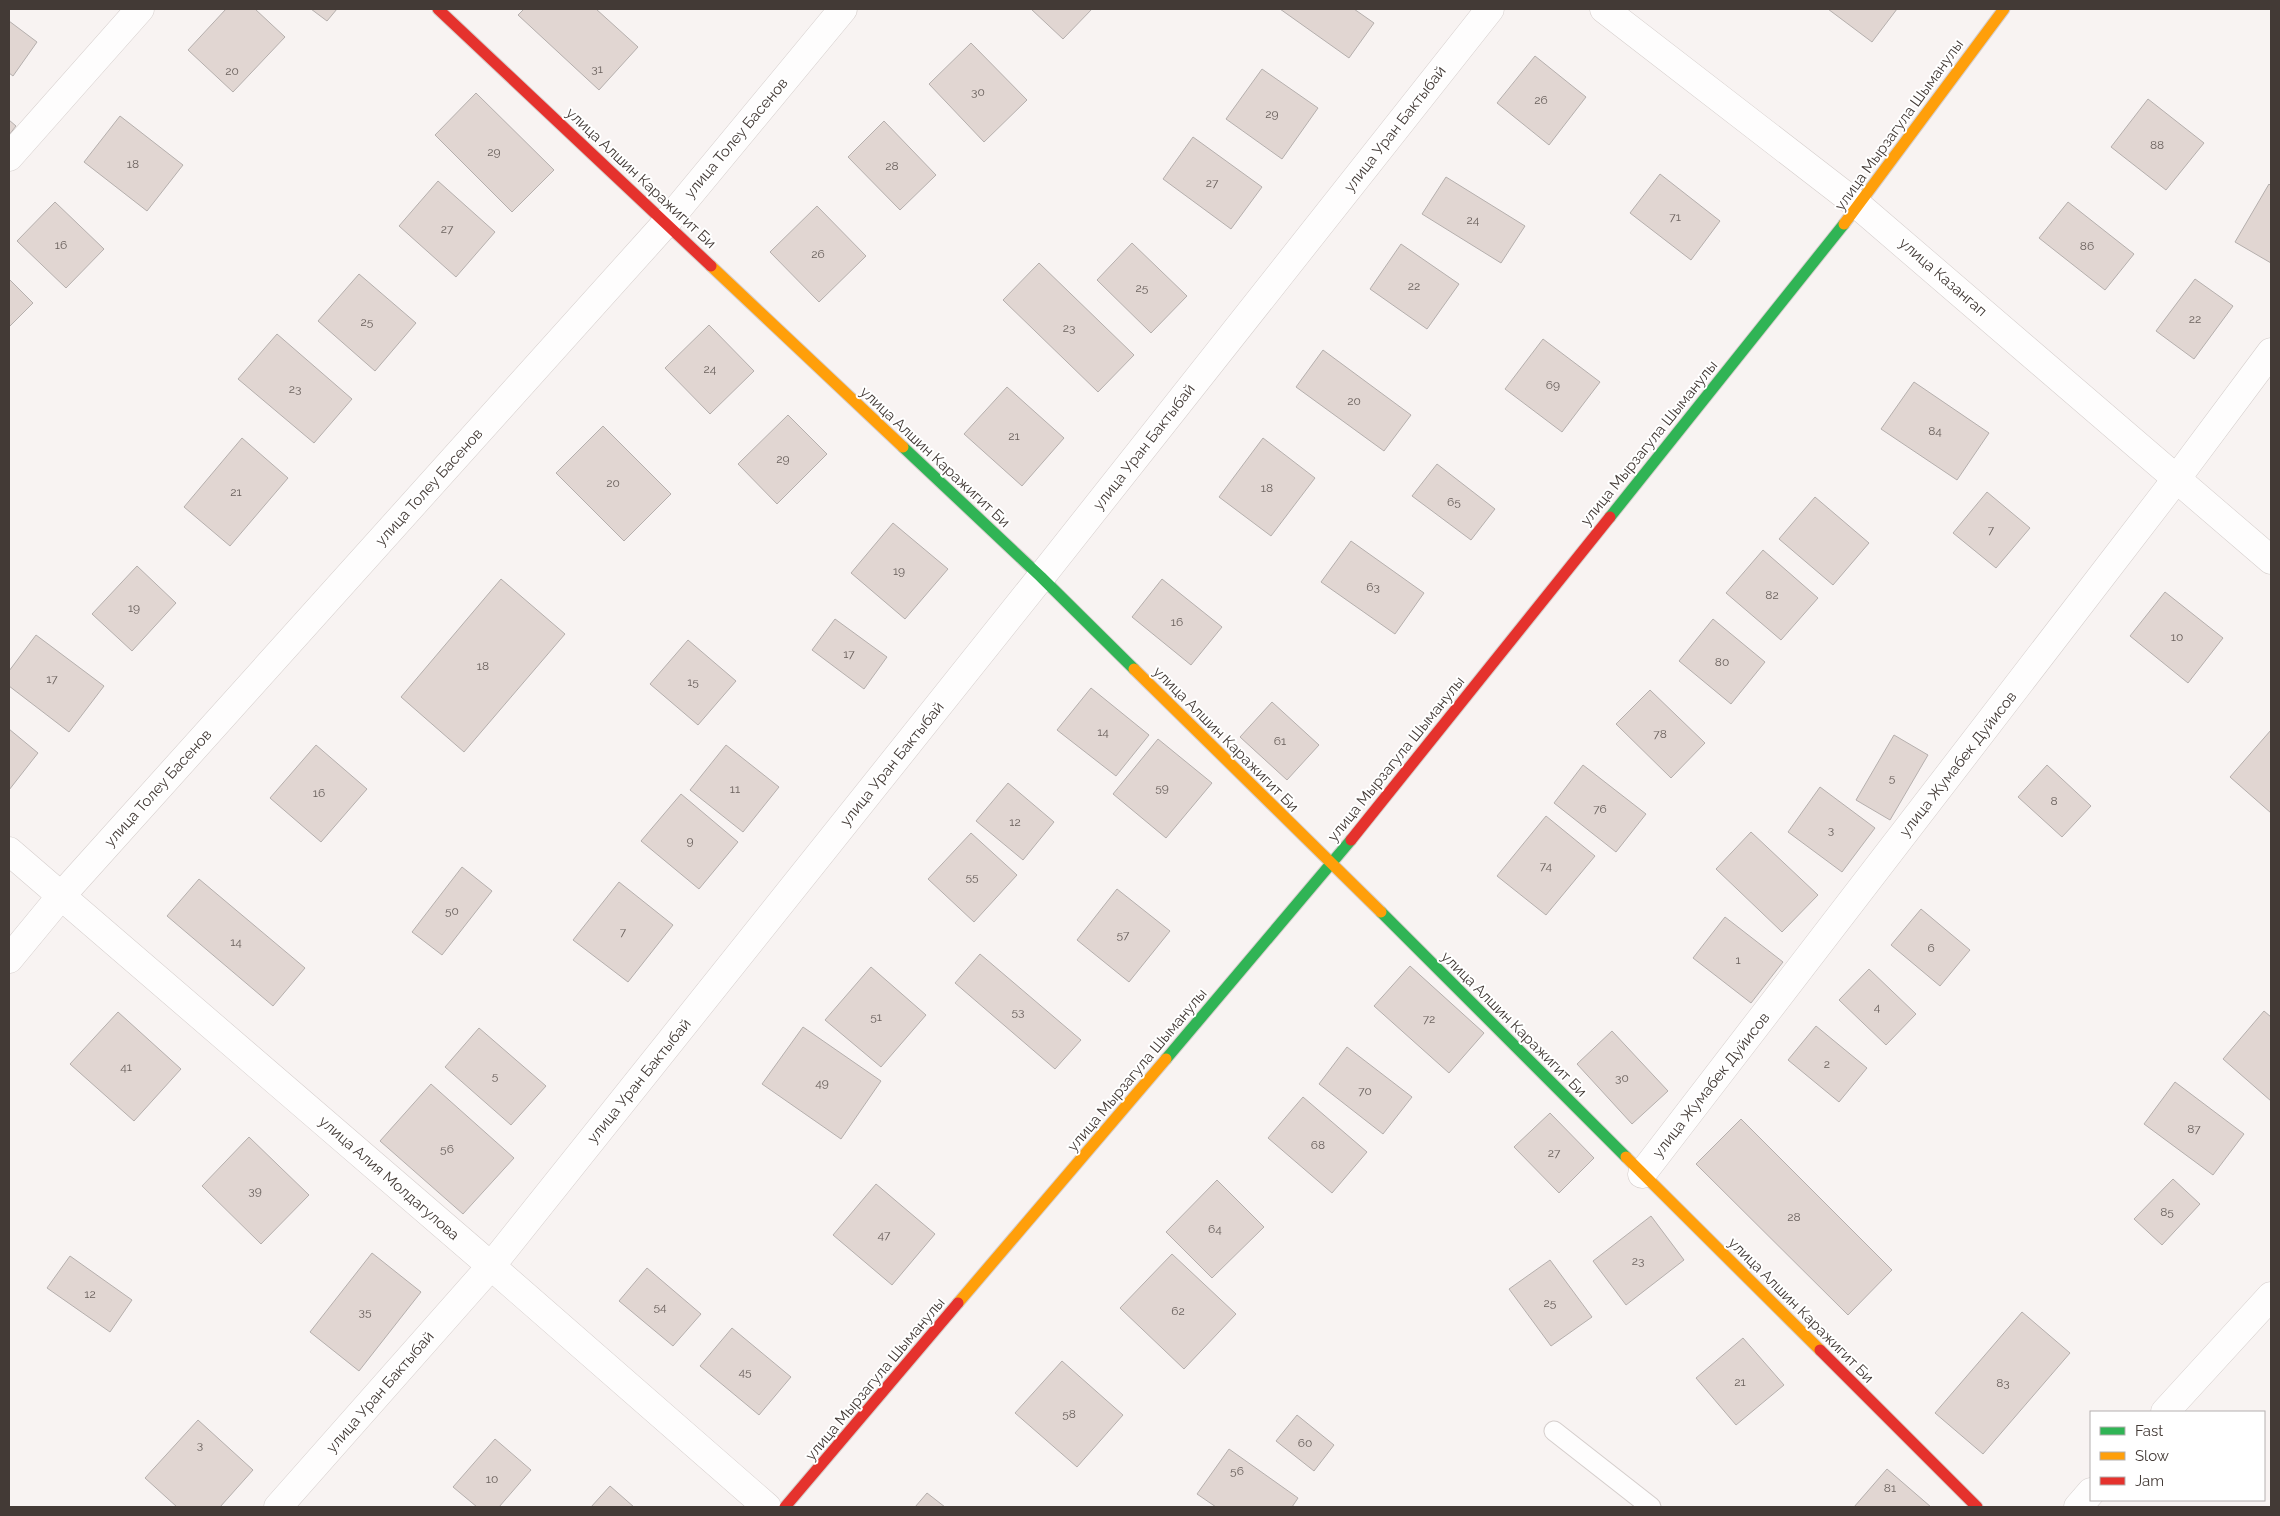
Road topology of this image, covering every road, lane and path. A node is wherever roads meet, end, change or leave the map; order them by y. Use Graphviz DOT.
graph roads {
  1 [pos="140,9"];
  2 [pos="438,9"];
  3 [pos="843,9"];
  4 [pos="1490,9"];
  5 [pos="1604,9"];
  6 [pos="2004,9"];
  7 [pos="9,157"];
  8 [pos="1859,206"];
  9 [pos="666,222"];
  10 [pos="2271,352"];
  11 [pos="2177,478"];
  12 [pos="2271,560"];
  13 [pos="1041,577"];
  14 [pos="9,851"];
  15 [pos="1332,863"];
  16 [pos="61,896"];
  17 [pos="9,959"];
  18 [pos="1642,1174"];
  19 [pos="491,1266"];
  20 [pos="2271,1296"];
  21 [pos="2166,1411"];
  22 [pos="1554,1431"];
  23 [pos="2090,1493"];
  24 [pos="278,1507"];
  25 [pos="767,1507"];
  26 [pos="785,1507"];
  27 [pos="1651,1507"];
  28 [pos="1977,1507"];
  29 [pos="2078,1507"];
  1 -- 7 [label="street"];
  2 -- 9 [label="street, улица Алшин Каражигит Би"];
  3 -- 9 [label="street, улица Толеу Басенов"];
  4 -- 13 [label="street, улица Уран Бактыбай"];
  5 -- 8 [label="street, улица Казангап"];
  6 -- 8 [label="street, улица Мырзагула Шыманулы"];
  8 -- 11 [label="street, улица Казангап"];
  8 -- 15 [label="street, улица Мырзагула Шыманулы"];
  9 -- 13 [label="street, улица Алшин Каражигит Би"];
  9 -- 16 [label="street, улица Толеу Басенов"];
  10 -- 11 [label="street, улица Жумабек Дуйисов"];
  11 -- 12 [label="street, улица Казангап"];
  11 -- 18 [label="street, улица Жумабек Дуйисов"];
  13 -- 15 [label="street, улица Алшин Каражигит Би"];
  13 -- 19 [label="street, улица Уран Бактыбай"];
  14 -- 16 [label="street, улица Алия Молдагулова"];
  15 -- 18 [label="street, улица Алшин Каражигит Би"];
  15 -- 26 [label="street, улица Мырзагула Шыманулы"];
  16 -- 17 [label="street, улица Толеу Басенов"];
  16 -- 19 [label="street, улица Алия Молдагулова"];
  18 -- 28 [label="street, улица Алшин Каражигит Би"];
  19 -- 24 [label="street, улица Уран Бактыбай"];
  19 -- 25 [label="street, улица Алия Молдагулова"];
  20 -- 21 [label="street"];
  22 -- 27 [label="lane"];
  23 -- 29 [label="street"];
}
